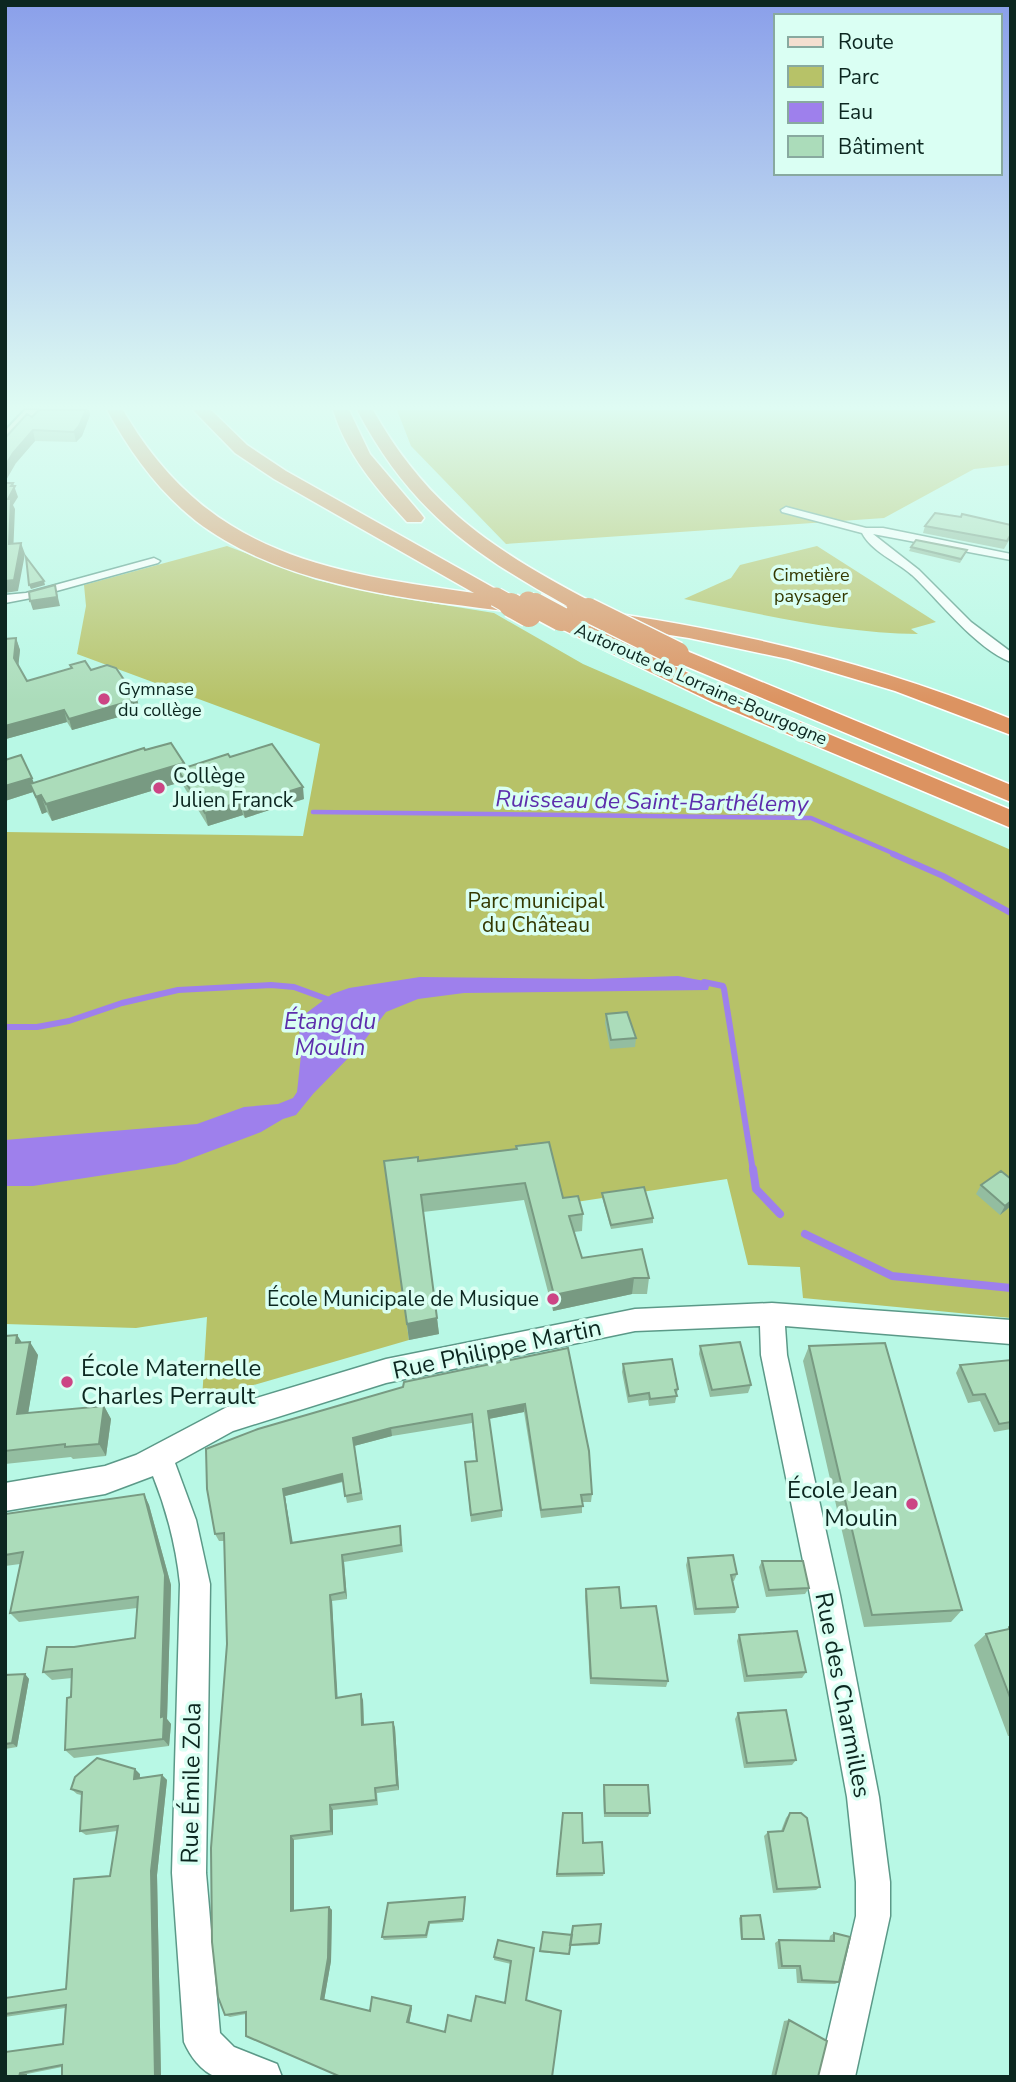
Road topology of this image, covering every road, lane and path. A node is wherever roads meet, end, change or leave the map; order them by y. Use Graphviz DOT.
graph roads {
  1 [pos="192,507"];
  2 [pos="337,507"];
  3 [pos="406,507"];
  4 [pos="434,507"];
  5 [pos="786,510"];
  6 [pos="430,531"];
  7 [pos="866,531"];
  8 [pos="460,555"];
  9 [pos="1011,557"];
  10 [pos="154,561"];
  11 [pos="5,599"];
  12 [pos="528,608"];
  13 [pos="1011,658"];
  14 [pos="722,698"];
  15 [pos="1011,729"];
  16 [pos="1011,794"];
  17 [pos="1011,820"];
  18 [pos="772,1314"];
  19 [pos="1011,1332"];
  20 [pos="159,1458"];
  21 [pos="5,1497"];
  22 [pos="264,2077"];
  23 [pos="836,2077"];
  1 -- 15 [label="highway"];
  2 -- 12 [label="highway, bridge"];
  3 -- 6 [label="highway"];
  4 -- 16 [label="highway, Autoroute de Lorraine-Bourgogne, bridge"];
  5 -- 7 [label="street"];
  7 -- 9 [label="street"];
  7 -- 13 [label="street"];
  8 -- 12 [label="highway, Autoroute de Lorraine-Bourgogne"];
  10 -- 11 [label="street"];
  12 -- 14 [label="highway, Autoroute de Lorraine-Bourgogne, bridge"];
  12 -- 14 [label="highway"];
  14 -- 17 [label="highway, Autoroute de Lorraine-Bourgogne"];
  18 -- 19 [label="street, Rue Philippe Martin"];
  18 -- 20 [label="street, Rue Philippe Martin"];
  18 -- 23 [label="street, Rue des Charmilles"];
  20 -- 21 [label="street, Rue Philippe Martin"];
  20 -- 22 [label="street, Rue Émile Zola"];
}
